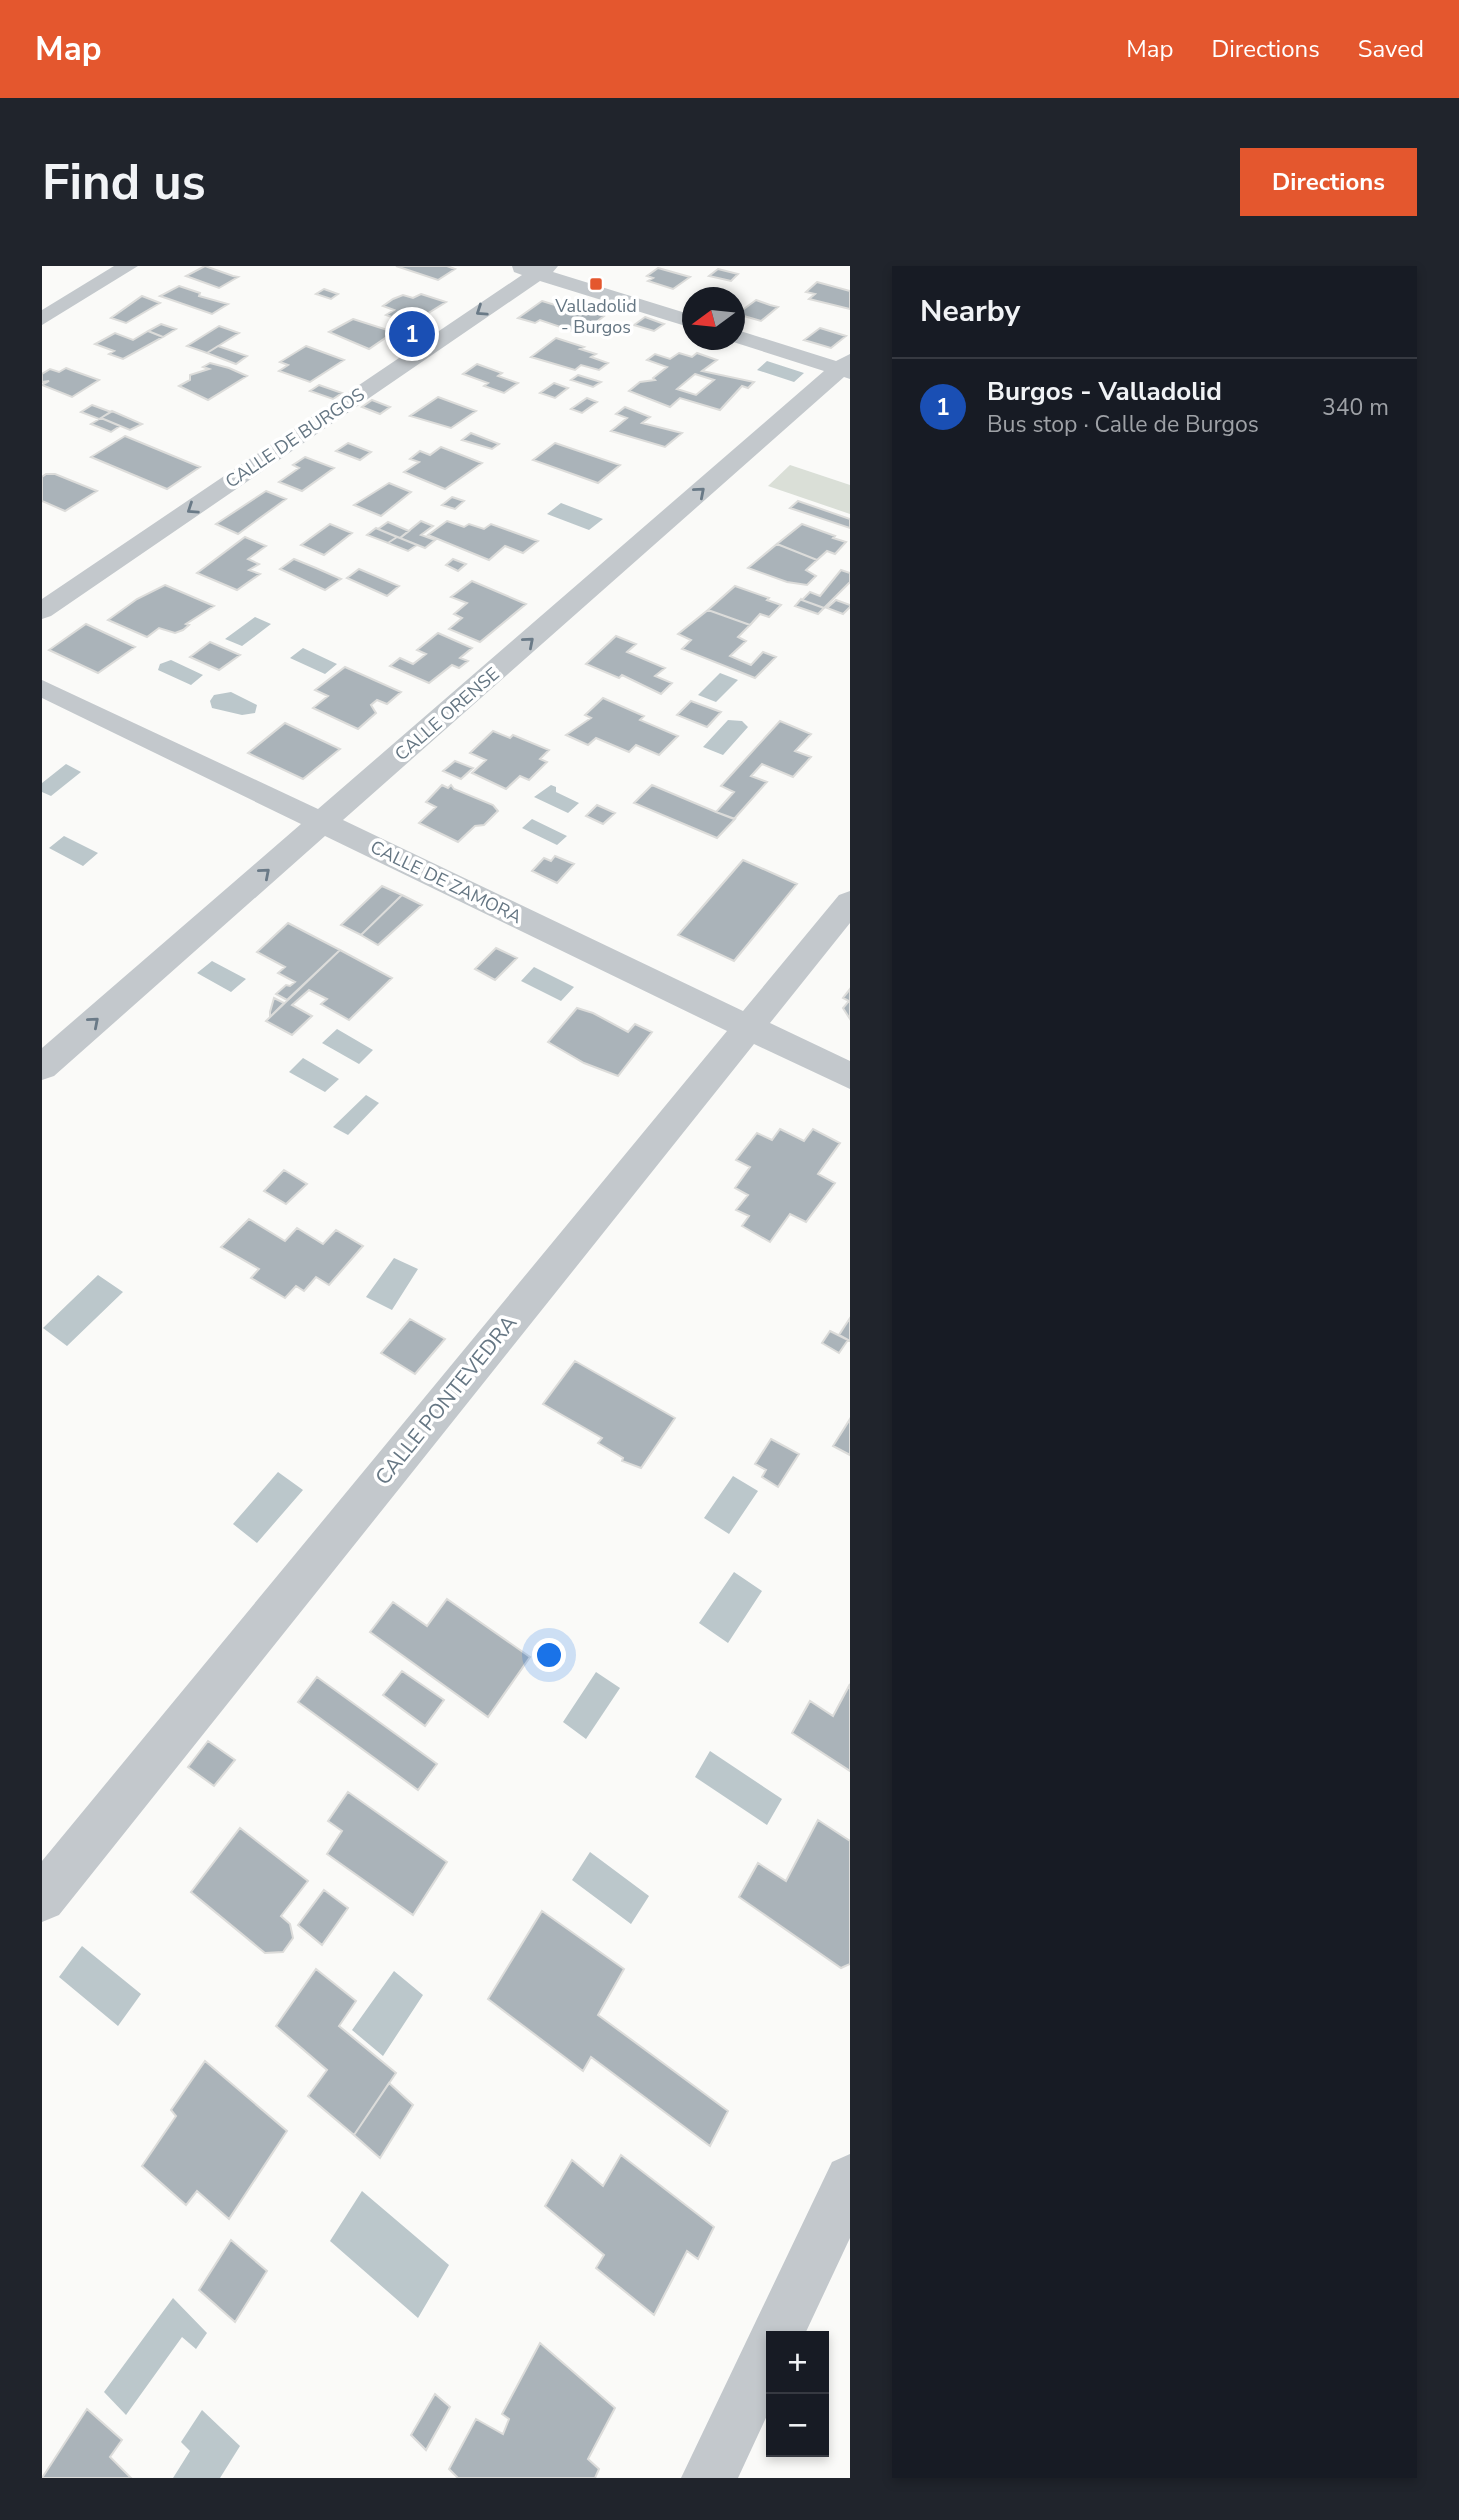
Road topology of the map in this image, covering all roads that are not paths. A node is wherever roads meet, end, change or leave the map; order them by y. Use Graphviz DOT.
graph roads {
  1 [pos="128,266"];
  2 [pos="515,266"];
  3 [pos="543,270"];
  4 [pos="42,319"];
  5 [pos="682,319"];
  6 [pos="745,338"];
  7 [pos="847,367"];
  8 [pos="42,611"];
  9 [pos="42,688"];
  10 [pos="322,823"];
  11 [pos="850,902"];
  12 [pos="749,1027"];
  13 [pos="42,1067"];
  14 [pos="850,1076"];
  15 [pos="42,1898"];
  16 [pos="850,2180"];
  17 [pos="778,2331"];
  18 [pos="766,2357"];
  19 [pos="709,2478"];
  1 -- 4 [label="street"];
  2 -- 3 [label="street"];
  3 -- 5 [label="street"];
  3 -- 8 [label="street, CALLE DE BURGOS, one-way"];
  6 -- 7 [label="street"];
  10 -- 7 [label="street, CALLE ORENSE, one-way"];
  9 -- 10 [label="street, CALLE DE ZAMORA"];
  10 -- 12 [label="street, CALLE DE ZAMORA"];
  13 -- 10 [label="street, CALLE ORENSE, one-way"];
  11 -- 12 [label="street, CALLE PONTEVEDRA"];
  12 -- 14 [label="street, CALLE DE ZAMORA"];
  12 -- 15 [label="street, CALLE PONTEVEDRA"];
  16 -- 17 [label="street"];
  18 -- 19 [label="street"];
}
